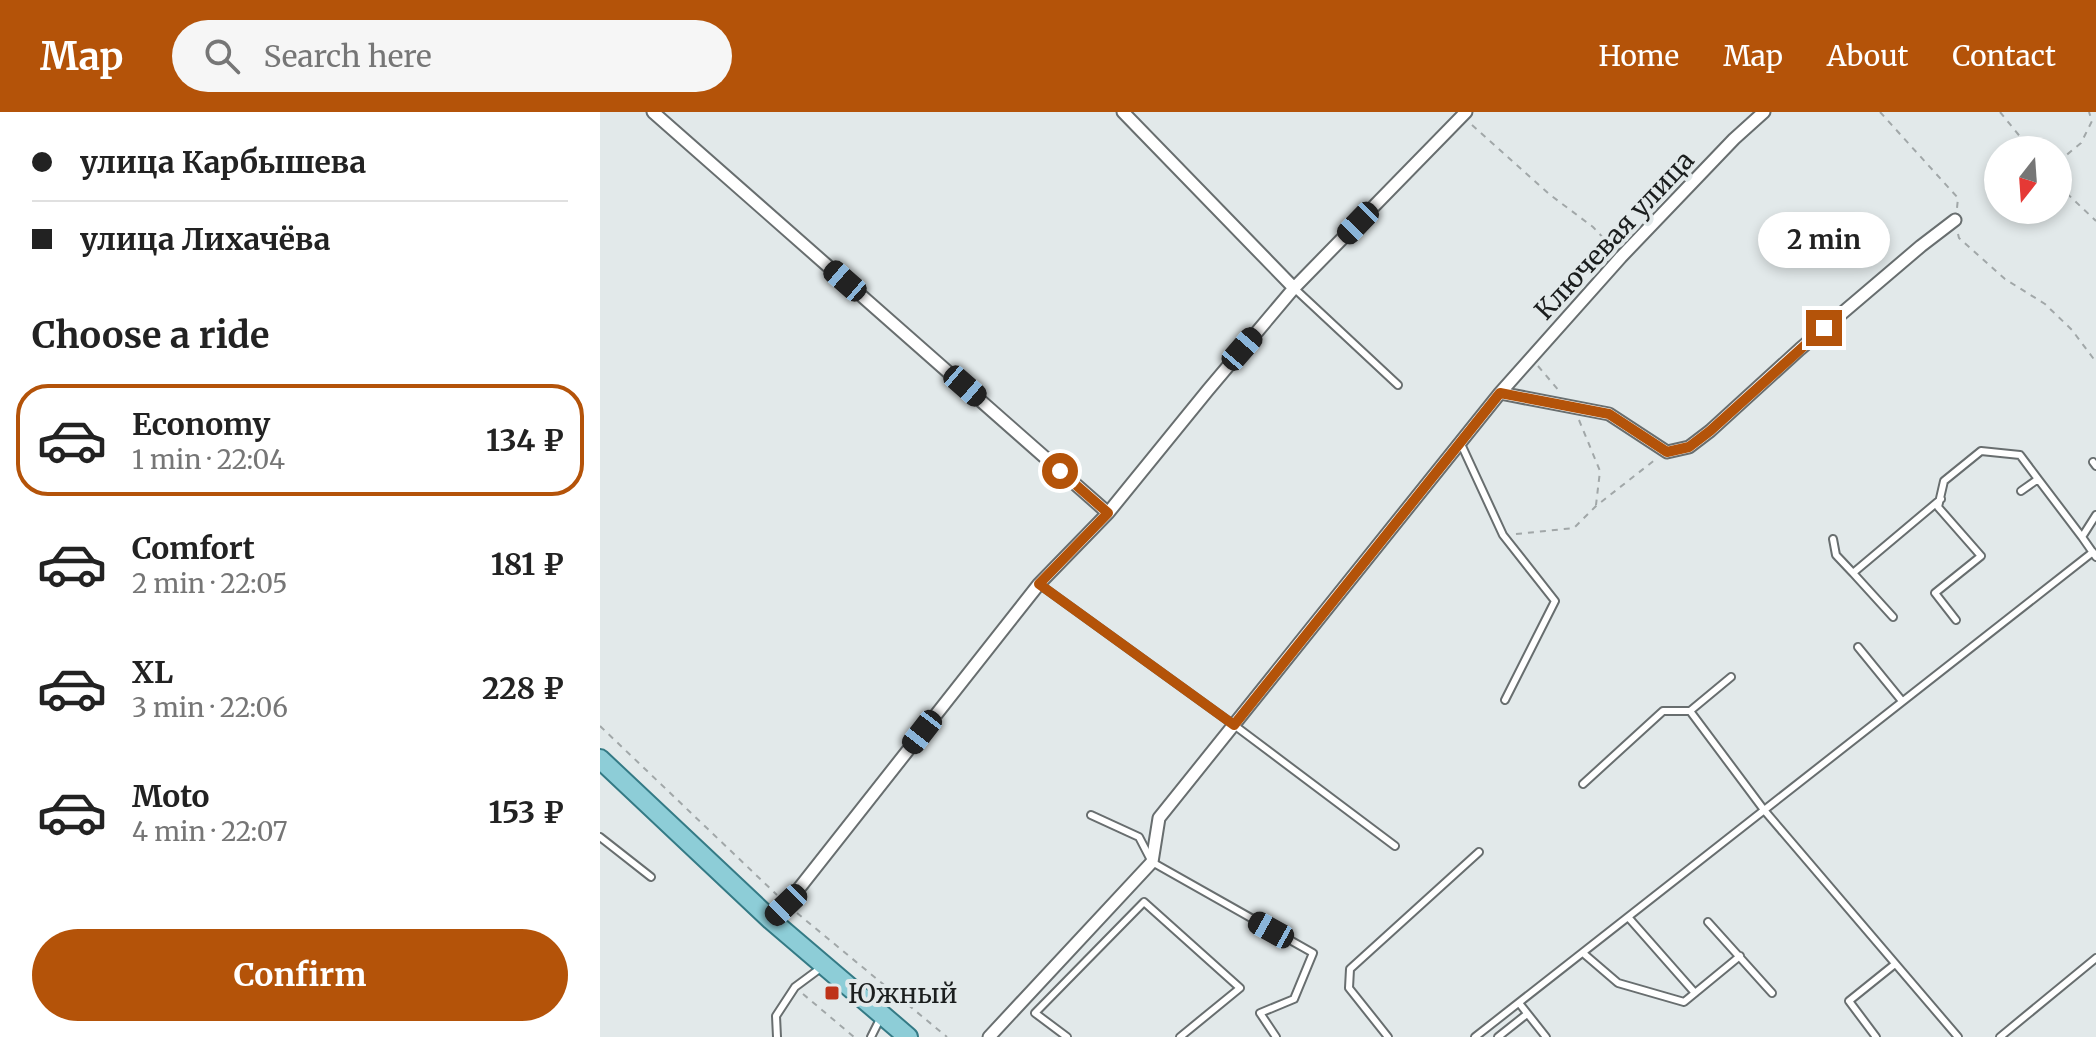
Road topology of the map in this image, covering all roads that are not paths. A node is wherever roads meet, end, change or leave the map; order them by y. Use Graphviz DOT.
graph roads {
  1 [pos="653,112"];
  2 [pos="1123,112"];
  3 [pos="1764,112"];
  4 [pos="1463,113"];
  5 [pos="1955,220"];
  6 [pos="1294,288"];
  7 [pos="1398,385"];
  8 [pos="1500,393"];
  9 [pos="1461,444"];
  10 [pos="2038,479"];
  11 [pos="2021,491"];
  12 [pos="1941,499"];
  13 [pos="1108,513"];
  14 [pos="2096,515"];
  15 [pos="2082,537"];
  16 [pos="1833,539"];
  17 [pos="2094,554"];
  18 [pos="1853,573"];
  19 [pos="1039,584"];
  20 [pos="1893,617"];
  21 [pos="1956,620"];
  22 [pos="1858,647"];
  23 [pos="1731,677"];
  24 [pos="1505,700"];
  25 [pos="1902,701"];
  26 [pos="1690,711"];
  27 [pos="1234,725"];
  28 [pos="600,759"];
  29 [pos="1583,784"];
  30 [pos="1764,810"];
  31 [pos="1091,815"];
  32 [pos="600,837"];
  33 [pos="1395,846"];
  34 [pos="1479,852"];
  35 [pos="1152,862"];
  36 [pos="651,877"];
  37 [pos="1628,917"];
  38 [pos="771,920"];
  39 [pos="1708,922"];
  40 [pos="1583,953"];
  41 [pos="1740,956"];
  42 [pos="2096,958"];
  43 [pos="1895,964"];
  44 [pos="823,966"];
  45 [pos="1695,993"];
  46 [pos="1772,993"];
  47 [pos="1519,1003"];
  48 [pos="1527,1014"];
  49 [pos="882,1016"];
  50 [pos="777,1037"];
  51 [pos="871,1037"];
  52 [pos="908,1037"];
  53 [pos="989,1037"];
  54 [pos="1067,1037"];
  55 [pos="1180,1037"];
  56 [pos="1276,1037"];
  57 [pos="1388,1037"];
  58 [pos="1475,1037"];
  59 [pos="1498,1037"];
  60 [pos="1546,1037"];
  61 [pos="1876,1037"];
  62 [pos="1958,1037"];
  63 [pos="2000,1037"];
  1 -- 13 [label="street"];
  2 -- 6 [label="street"];
  3 -- 8 [label="street, Ключевая улица"];
  4 -- 6 [label="street"];
  5 -- 8 [label="street"];
  6 -- 7 [label="lane"];
  6 -- 13 [label="street"];
  8 -- 9 [label="street"];
  9 -- 24 [label="lane"];
  9 -- 27 [label="street"];
  10 -- 11 [label="lane"];
  10 -- 12 [label="lane"];
  10 -- 15 [label="lane"];
  12 -- 18 [label="lane"];
  12 -- 21 [label="lane"];
  13 -- 19 [label="street"];
  14 -- 15 [label="lane"];
  15 -- 17 [label="lane"];
  16 -- 18 [label="lane"];
  17 -- 25 [label="lane"];
  18 -- 20 [label="lane"];
  19 -- 27 [label="lane"];
  19 -- 38 [label="street"];
  22 -- 25 [label="lane"];
  23 -- 26 [label="lane"];
  25 -- 30 [label="lane"];
  26 -- 29 [label="lane"];
  26 -- 30 [label="lane"];
  27 -- 33 [label="lane"];
  27 -- 35 [label="street"];
  28 -- 38 [label="main road"];
  30 -- 37 [label="lane"];
  30 -- 43 [label="lane"];
  31 -- 35 [label="lane"];
  32 -- 36 [label="lane"];
  34 -- 57 [label="lane"];
  35 -- 53 [label="street"];
  35 -- 56 [label="lane"];
  37 -- 40 [label="lane"];
  37 -- 45 [label="lane"];
  38 -- 44 [label="main road"];
  39 -- 41 [label="lane"];
  40 -- 45 [label="lane"];
  40 -- 47 [label="lane"];
  41 -- 45 [label="lane"];
  41 -- 46 [label="lane"];
  42 -- 63 [label="lane"];
  43 -- 61 [label="lane"];
  43 -- 62 [label="lane"];
  44 -- 49 [label="main road"];
  44 -- 50 [label="lane"];
  47 -- 48 [label="lane"];
  47 -- 58 [label="lane"];
  48 -- 59 [label="lane"];
  48 -- 60 [label="lane"];
  49 -- 51 [label="lane"];
  49 -- 52 [label="main road"];
  54 -- 55 [label="lane"];
}
